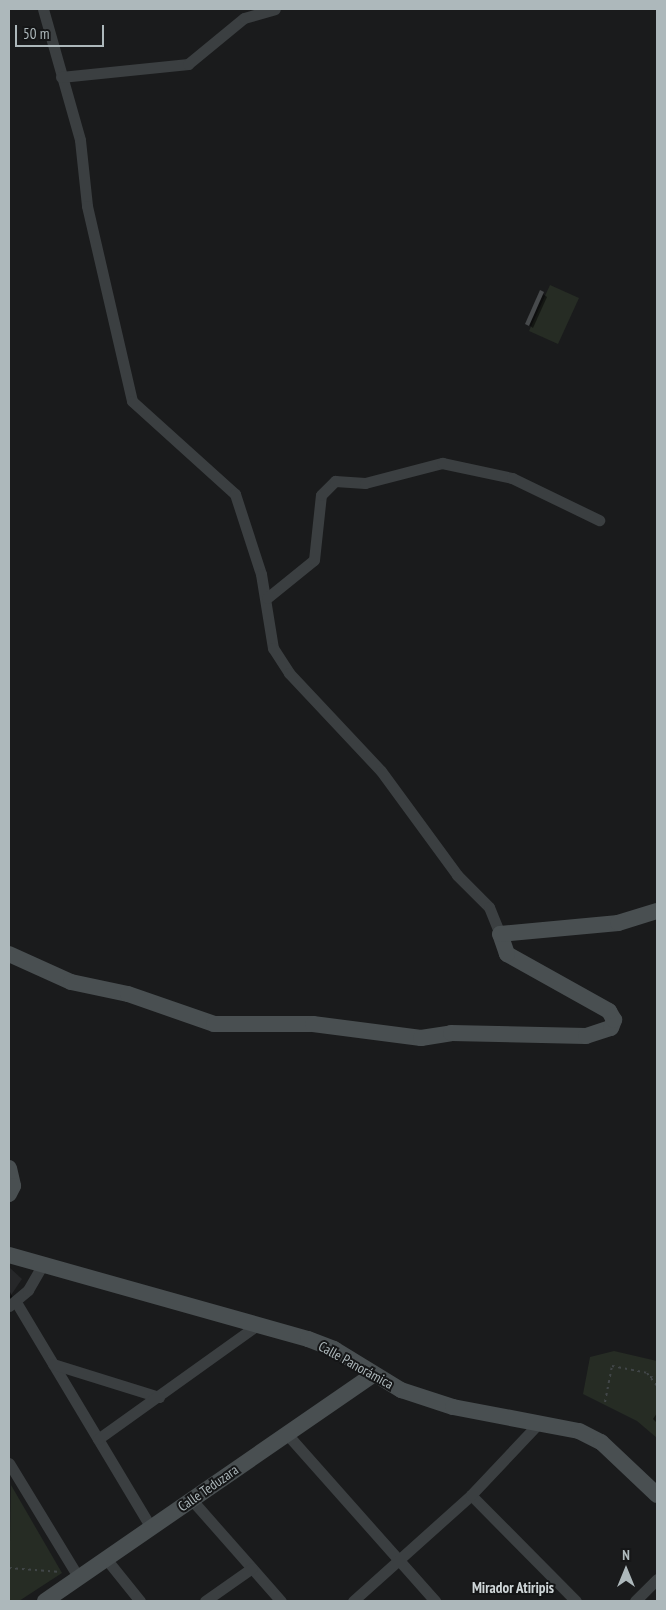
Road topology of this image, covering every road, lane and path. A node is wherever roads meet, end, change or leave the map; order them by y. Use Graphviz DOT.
graph roads {
  1 [pos="44,9"];
  2 [pos="275,9"];
  3 [pos="61,77"];
  4 [pos="599,520"];
  5 [pos="267,598"];
  6 [pos="657,911"];
  7 [pos="500,934"];
  8 [pos="9,954"];
  9 [pos="9,1168"];
  10 [pos="9,1194"];
  11 [pos="9,1254"];
  12 [pos="42,1266"];
  13 [pos="12,1304"];
  14 [pos="258,1325"];
  15 [pos="52,1364"];
  16 [pos="372,1375"];
  17 [pos="650,1377"];
  18 [pos="657,1378"];
  19 [pos="657,1386"];
  20 [pos="159,1397"];
  21 [pos="605,1402"];
  22 [pos="538,1424"];
  23 [pos="286,1433"];
  24 [pos="98,1439"];
  25 [pos="9,1463"];
  26 [pos="13,1478"];
  27 [pos="471,1495"];
  28 [pos="657,1495"];
  29 [pos="192,1499"];
  30 [pos="151,1528"];
  31 [pos="107,1560"];
  32 [pos="398,1561"];
  33 [pos="9,1568"];
  34 [pos="252,1568"];
  35 [pos="78,1576"];
  36 [pos="657,1579"];
  37 [pos="45,1601"];
  38 [pos="140,1601"];
  39 [pos="205,1601"];
  40 [pos="281,1601"];
  41 [pos="354,1601"];
  42 [pos="435,1601"];
  43 [pos="576,1601"];
  44 [pos="635,1601"];
  1 -- 3 [label="street"];
  2 -- 3 [label="street"];
  3 -- 5 [label="street"];
  4 -- 5 [label="street"];
  5 -- 7 [label="street"];
  6 -- 7 [label="street"];
  7 -- 8 [label="street"];
  9 -- 10 [label="street"];
  11 -- 12 [label="street, Calle Panorámica"];
  12 -- 13 [label="street"];
  12 -- 14 [label="street, Calle Panorámica"];
  13 -- 15 [label="street"];
  14 -- 16 [label="street, Calle Panorámica"];
  14 -- 20 [label="street"];
  15 -- 20 [label="street"];
  15 -- 24 [label="street"];
  16 -- 22 [label="street, Calle Panorámica"];
  16 -- 23 [label="street, Calle Teduzara"];
  17 -- 18 [label="path"];
  17 -- 19 [label="path"];
  17 -- 21 [label="path"];
  20 -- 24 [label="street"];
  22 -- 27 [label="street"];
  22 -- 28 [label="street, Calle Panorámica"];
  23 -- 29 [label="street, Calle Teduzara"];
  23 -- 32 [label="street"];
  24 -- 30 [label="street"];
  25 -- 26 [label="street"];
  26 -- 35 [label="street"];
  27 -- 32 [label="street"];
  27 -- 43 [label="street"];
  29 -- 30 [label="street, Calle Teduzara"];
  29 -- 34 [label="street"];
  30 -- 31 [label="street, Calle Teduzara"];
  31 -- 35 [label="street, Calle Teduzara"];
  31 -- 38 [label="street"];
  32 -- 41 [label="street"];
  32 -- 42 [label="street"];
  33 -- 35 [label="path"];
  34 -- 39 [label="street"];
  34 -- 40 [label="street"];
  35 -- 37 [label="street, Calle Teduzara"];
  36 -- 44 [label="street"];
}
